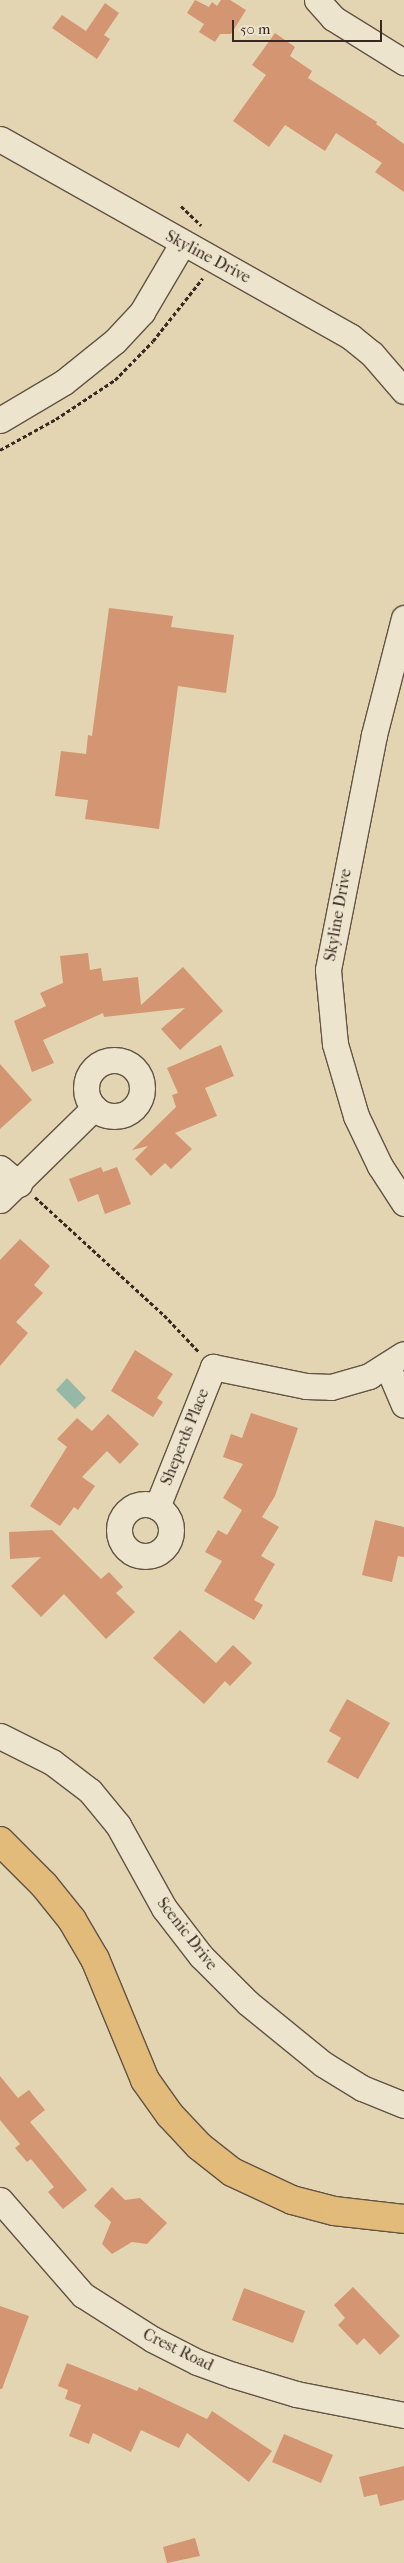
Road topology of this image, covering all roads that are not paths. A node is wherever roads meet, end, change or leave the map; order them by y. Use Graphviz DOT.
graph roads {
  1 [pos="317,0"];
  2 [pos="404,62"];
  3 [pos="0,139"];
  4 [pos="182,244"];
  5 [pos="404,390"];
  6 [pos="0,420"];
  7 [pos="404,618"];
  8 [pos="94,1108"];
  9 [pos="0,1168"];
  10 [pos="19,1184"];
  11 [pos="0,1200"];
  12 [pos="404,1203"];
  13 [pos="396,1360"];
  14 [pos="404,1405"];
  15 [pos="157,1507"];
  16 [pos="0,1736"];
  17 [pos="0,1841"];
  18 [pos="404,2105"];
  19 [pos="0,2200"];
  20 [pos="404,2220"];
  21 [pos="404,2415"];
  1 -- 2 [label="street"];
  3 -- 4 [label="street, Skyline Drive"];
  4 -- 5 [label="street, Skyline Drive"];
  4 -- 6 [label="street"];
  7 -- 12 [label="street, Skyline Drive"];
  8 -- 10 [label="street"];
  9 -- 10 [label="street"];
  10 -- 11 [label="street"];
  13 -- 14 [label="street"];
  13 -- 15 [label="street, Sheperds Place"];
  16 -- 18 [label="street, Scenic Drive"];
  17 -- 20 [label="main road"];
  19 -- 21 [label="street, Crest Road"];
}
